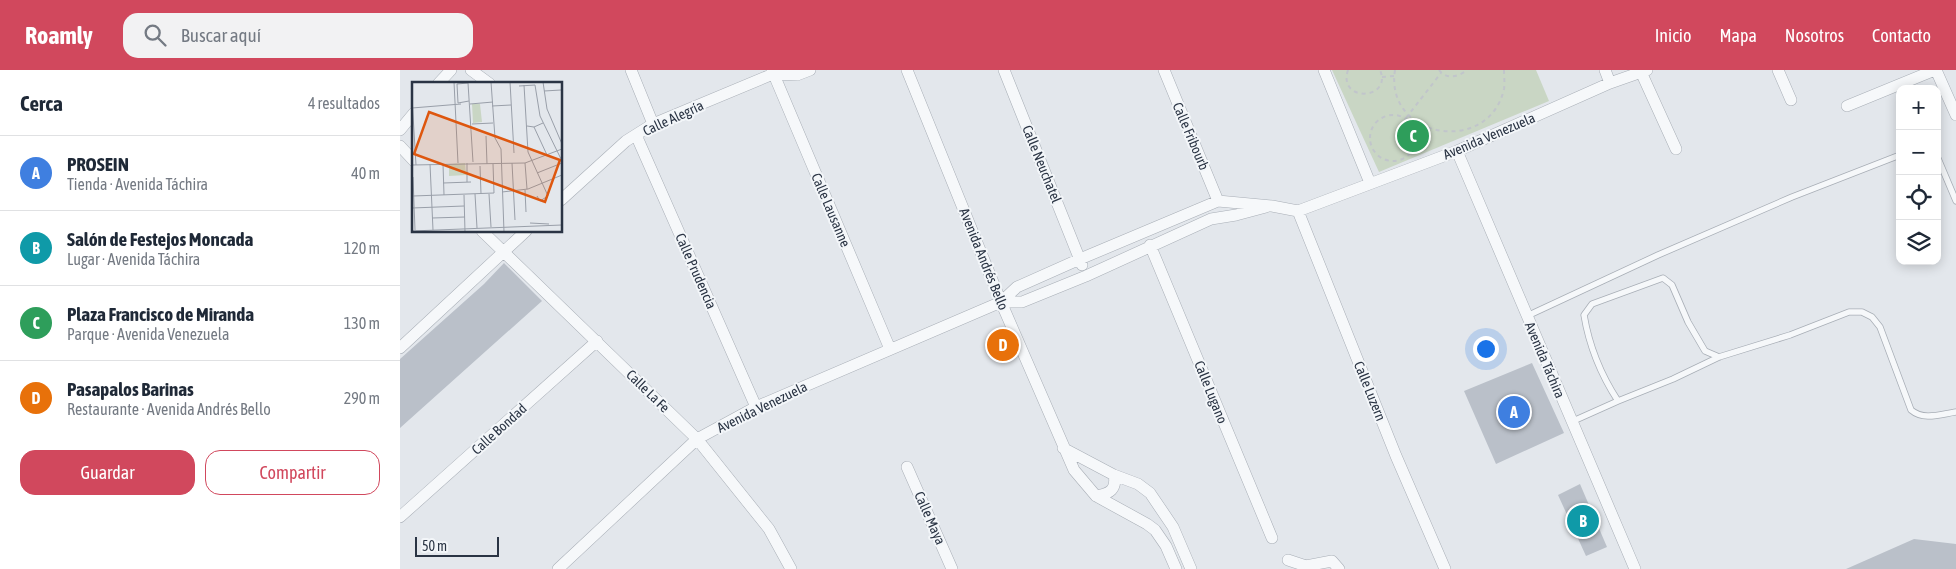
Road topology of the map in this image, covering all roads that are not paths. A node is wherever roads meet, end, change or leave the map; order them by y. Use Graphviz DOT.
graph roads {
  1 [pos="451,70"];
  2 [pos="472,70"];
  3 [pos="631,70"];
  4 [pos="810,70"];
  5 [pos="907,70"];
  6 [pos="1004,70"];
  7 [pos="1164,70"];
  8 [pos="1324,70"];
  9 [pos="1605,70"];
  10 [pos="1778,70"];
  11 [pos="1936,70"];
  12 [pos="774,71"];
  13 [pos="1644,71"];
  14 [pos="440,82"];
  15 [pos="487,82"];
  16 [pos="1610,83"];
  17 [pos="1791,100"];
  18 [pos="1847,106"];
  19 [pos="412,115"];
  20 [pos="1956,116"];
  21 [pos="653,124"];
  22 [pos="400,130"];
  23 [pos="636,135"];
  24 [pos="400,146"];
  25 [pos="1676,149"];
  26 [pos="1457,151"];
  27 [pos="1896,157"];
  28 [pos="412,158"];
  29 [pos="1941,165"];
  30 [pos="1370,183"];
  31 [pos="562,199"];
  32 [pos="1218,201"];
  33 [pos="1956,201"];
  34 [pos="1272,206"];
  35 [pos="1298,211"];
  36 [pos="483,232"];
  37 [pos="525,232"];
  38 [pos="1150,245"];
  39 [pos="502,253"];
  40 [pos="1080,259"];
  41 [pos="1086,276"];
  42 [pos="1001,302"];
  43 [pos="1526,316"];
  44 [pos="597,341"];
  45 [pos="400,348"];
  46 [pos="890,349"];
  47 [pos="1719,357"];
  48 [pos="1618,400"];
  49 [pos="756,407"];
  50 [pos="1956,412"];
  51 [pos="1571,422"];
  52 [pos="697,439"];
  53 [pos="1063,448"];
  54 [pos="907,466"];
  55 [pos="1100,468"];
  56 [pos="1114,475"];
  57 [pos="1083,482"];
  58 [pos="1096,496"];
  59 [pos="400,518"];
  60 [pos="1272,538"];
  61 [pos="1288,560"];
  62 [pos="559,569"];
  63 [pos="791,569"];
  64 [pos="952,569"];
  65 [pos="1176,569"];
  66 [pos="1191,569"];
  67 [pos="1339,569"];
  68 [pos="1445,569"];
  69 [pos="1635,569"];
  1 -- 14 [label="street"];
  2 -- 15 [label="street"];
  3 -- 21 [label="street"];
  4 -- 12 [label="street, Calle Alegría"];
  5 -- 42 [label="street, Avenida Andrés Bello"];
  6 -- 40 [label="street, Calle Neuchatel"];
  7 -- 32 [label="street, Calle Fribourb"];
  8 -- 30 [label="street"];
  9 -- 16 [label="street"];
  10 -- 17 [label="street"];
  11 -- 18 [label="street"];
  11 -- 20 [label="street"];
  12 -- 21 [label="street, Calle Alegría"];
  12 -- 46 [label="street, Calle Lausanne"];
  13 -- 16 [label="street, Avenida Venezuela"];
  13 -- 25 [label="street"];
  16 -- 26 [label="street, Avenida Venezuela"];
  19 -- 22 [label="street"];
  21 -- 23 [label="street, Calle Alegría"];
  23 -- 31 [label="street, Calle Alegría"];
  23 -- 49 [label="street, Calle Prudencia"];
  24 -- 28 [label="street"];
  26 -- 30 [label="street, Avenida Venezuela"];
  26 -- 43 [label="street, Avenida Táchira"];
  27 -- 43 [label="lane"];
  29 -- 33 [label="lane"];
  30 -- 35 [label="street, Avenida Venezuela"];
  32 -- 34 [label="street, Avenida Venezuela"];
  32 -- 40 [label="street, Avenida Venezuela"];
  34 -- 35 [label="street, Avenida Venezuela"];
  34 -- 38 [label="street, Avenida Venezuela"];
  35 -- 68 [label="street, Calle Luzern"];
  36 -- 39 [label="street, Calle La Fe"];
  37 -- 39 [label="street"];
  38 -- 41 [label="street, Avenida Venezuela"];
  38 -- 60 [label="street, Calle Lugano"];
  39 -- 44 [label="street, Calle La Fe"];
  39 -- 45 [label="street"];
  40 -- 41 [label="street, Calle Neuchatel"];
  40 -- 42 [label="street, Avenida Venezuela"];
  41 -- 42 [label="street, Avenida Venezuela"];
  42 -- 46 [label="street, Avenida Venezuela"];
  42 -- 53 [label="street, Avenida Andrés Bello"];
  43 -- 51 [label="street, Avenida Táchira"];
  44 -- 52 [label="street, Calle La Fe"];
  44 -- 59 [label="street, Calle Bondad"];
  46 -- 49 [label="street, Avenida Venezuela"];
  47 -- 48 [label="lane"];
  47 -- 48 [label="lane"];
  47 -- 50 [label="lane"];
  48 -- 51 [label="lane"];
  49 -- 52 [label="street, Avenida Venezuela"];
  51 -- 69 [label="street, Avenida Táchira"];
  52 -- 62 [label="street, Avenida Venezuela"];
  52 -- 63 [label="street, Calle La Fe"];
  53 -- 55 [label="street"];
  53 -- 57 [label="street, Avenida Andrés Bello"];
  54 -- 64 [label="street, Calle Maya"];
  55 -- 56 [label="street"];
  55 -- 57 [label="street"];
  56 -- 58 [label="street"];
  56 -- 66 [label="street"];
  57 -- 58 [label="street, Avenida Andrés Bello"];
  58 -- 65 [label="street, Avenida Andrés Bello"];
  61 -- 67 [label="street"];
}
